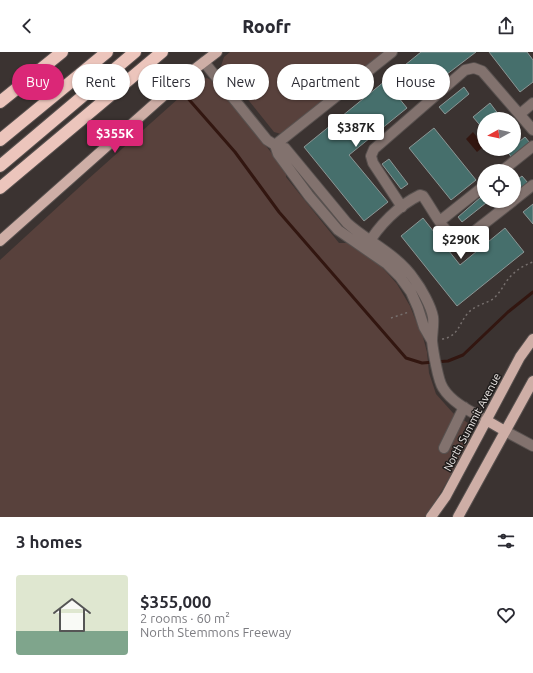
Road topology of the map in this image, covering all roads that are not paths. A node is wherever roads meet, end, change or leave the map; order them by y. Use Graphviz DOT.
graph roads {
  1 [pos="62,52"];
  2 [pos="106,52"];
  3 [pos="135,52"];
  4 [pos="162,52"];
  5 [pos="217,52"];
  6 [pos="392,52"];
  7 [pos="204,62"];
  8 [pos="0,102"];
  9 [pos="533,103"];
  10 [pos="518,112"];
  11 [pos="521,113"];
  12 [pos="521,115"];
  13 [pos="533,130"];
  14 [pos="0,140"];
  15 [pos="275,145"];
  16 [pos="533,146"];
  17 [pos="511,164"];
  18 [pos="0,166"];
  19 [pos="533,185"];
  20 [pos="0,188"];
  21 [pos="477,192"];
  22 [pos="521,194"];
  23 [pos="402,207"];
  24 [pos="503,208"];
  25 [pos="440,221"];
  26 [pos="0,241"];
  27 [pos="367,245"];
  28 [pos="533,339"];
  29 [pos="533,381"];
  30 [pos="464,407"];
  31 [pos="486,420"];
  32 [pos="505,431"];
  33 [pos="533,446"];
  34 [pos="444,448"];
  35 [pos="431,517"];
  36 [pos="458,517"];
  1 -- 8 [label="highway"];
  2 -- 14 [label="highway"];
  3 -- 18 [label="highway"];
  4 -- 20 [label="highway"];
  5 -- 7 [label="main road"];
  6 -- 15 [label="lane"];
  7 -- 15 [label="lane"];
  7 -- 26 [label="main road"];
  9 -- 11 [label="lane"];
  10 -- 23 [label="lane"];
  12 -- 13 [label="lane"];
  15 -- 27 [label="lane"];
  16 -- 17 [label="lane"];
  19 -- 22 [label="lane"];
  21 -- 25 [label="lane"];
  23 -- 25 [label="lane"];
  23 -- 27 [label="lane"];
  24 -- 25 [label="lane"];
  27 -- 30 [label="lane"];
  28 -- 31 [label="main road, North Summit Avenue"];
  29 -- 32 [label="main road"];
  30 -- 31 [label="lane"];
  30 -- 34 [label="lane"];
  31 -- 32 [label="main road"];
  31 -- 35 [label="main road, North Summit Avenue"];
  32 -- 33 [label="lane"];
  32 -- 36 [label="main road"];
}
